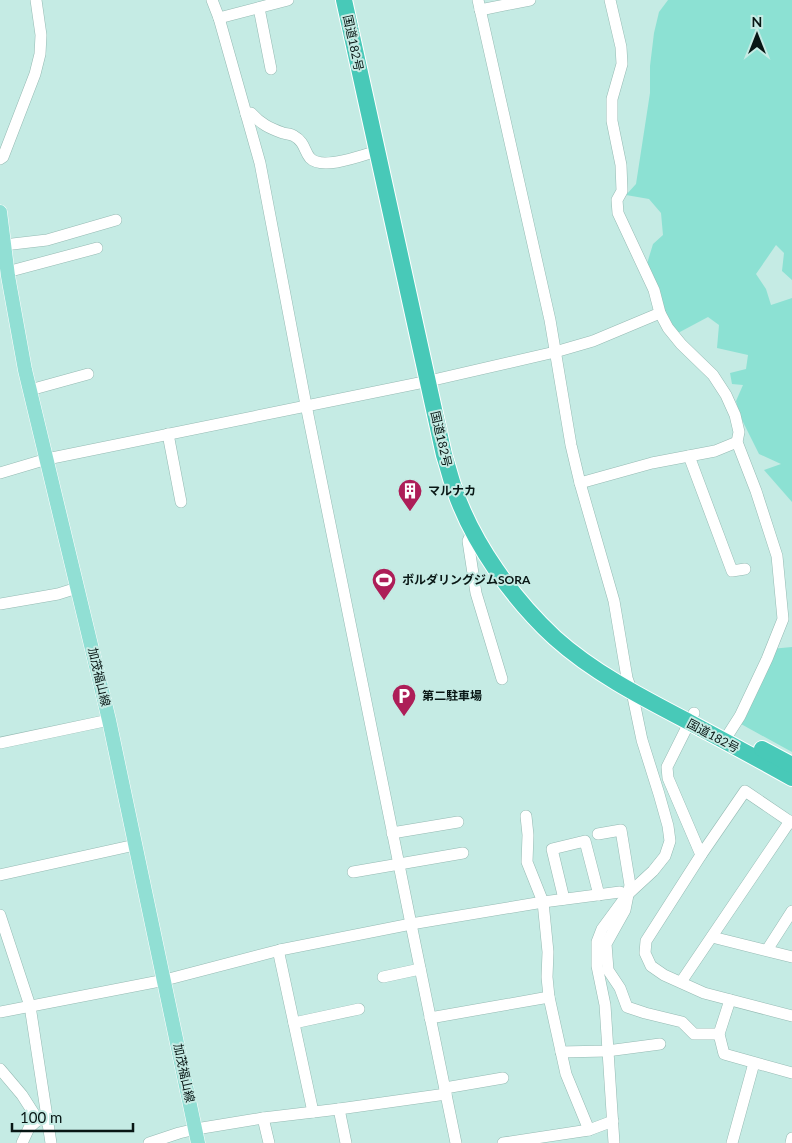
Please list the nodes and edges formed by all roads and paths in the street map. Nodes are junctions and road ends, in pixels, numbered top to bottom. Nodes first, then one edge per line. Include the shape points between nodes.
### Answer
1 (36, 0) edge
2 (212, 0) edge
3 (288, 0) edge
4 (344, 0) edge
5 (355, 0) edge
6 (530, 0) edge
7 (610, 0) edge
8 (479, 5) edge
9 (259, 8) junction
10 (219, 18) junction
11 (272, 69) dead end
12 (246, 114) junction
13 (377, 151) junction
14 (0, 159) edge
15 (0, 212) edge
16 (116, 220) dead end
17 (4, 245) junction
18 (97, 248) dead end
19 (7, 272) junction
20 (660, 313) junction
21 (555, 352) junction
22 (88, 374) dead end
23 (434, 380) junction
24 (30, 390) junction
25 (306, 406) junction
26 (168, 434) junction
27 (737, 442) junction
28 (689, 456) junction
29 (47, 459) junction
30 (0, 473) edge
31 (580, 483) junction
32 (181, 502) dead end
33 (473, 530) junction
34 (745, 570) dead end
35 (78, 588) junction
36 (0, 604) edge
37 (502, 679) dead end
38 (630, 685) junction
39 (692, 718) junction
40 (109, 720) junction
41 (727, 737) junction
42 (0, 743) edge
43 (792, 765) edge
44 (792, 778) edge
45 (526, 816) dead end
46 (458, 822) dead end
47 (791, 822) edge
48 (392, 833) junction
49 (598, 834) dead end
50 (136, 845) junction
51 (463, 853) dead end
52 (702, 855) junction
53 (398, 864) junction
54 (353, 872) dead end
55 (0, 875) edge
56 (599, 895) junction
57 (627, 895) junction
58 (564, 899) junction
59 (543, 902) junction
60 (792, 911) edge
61 (0, 915) edge
62 (411, 924) junction
63 (712, 937) junction
64 (280, 950) junction
65 (767, 950) junction
66 (792, 957) edge
67 (420, 969) junction
68 (383, 977) dead end
69 (165, 980) junction
70 (681, 982) junction
71 (550, 997) junction
72 (730, 1000) junction
73 (30, 1006) junction
74 (359, 1009) dead end
75 (0, 1012) edge
76 (792, 1016) edge
77 (430, 1018) junction
78 (294, 1023) junction
79 (719, 1034) junction
80 (660, 1044) dead end
81 (607, 1051) junction
82 (561, 1052) junction
83 (754, 1063) junction
84 (0, 1069) edge
85 (792, 1072) edge
86 (504, 1078) dead end
87 (445, 1091) junction
88 (339, 1109) junction
89 (314, 1112) junction
90 (263, 1118) junction
91 (43, 1120) junction
92 (613, 1122) junction
93 (196, 1129) junction
94 (589, 1130) junction
95 (564, 1138) edge
96 (792, 1138) edge
97 (22, 1143) edge
98 (51, 1143) edge
99 (149, 1143) edge
100 (198, 1143) edge
101 (269, 1143) edge
102 (346, 1143) edge
103 (456, 1143) edge
104 (503, 1143) edge
105 (614, 1143) edge
106 (732, 1143) edge
107 (791, 1143) edge

1 - 14 street via 40,54
2 - 10 street
3 - 9 street
4 - 13 highway, 国道182号
5 - 23 highway, 国道182号 via 424,318
6 - 8 street
7 - 20 street via 622,64 612,99 612,121 621,165 622,191 617,200 618,213 654,290
8 - 21 street
9 - 10 street
9 - 11 street
10 - 12 street
12 - 13 street via 251,113 269,128 294,136 314,160 341,162
12 - 25 street via 260,163
13 - 23 highway, 国道182号 via 412,310
15 - 17 main road, 加茂福山線
16 - 17 street via 47,240
17 - 19 main road, 加茂福山線
18 - 19 street
19 - 24 main road, 加茂福山線
20 - 21 street via 593,342
20 - 27 street via 668,328 713,375 726,395 735,415
21 - 23 street
21 - 31 street
22 - 24 street
23 - 25 street
23 - 33 highway, 国道182号 via 444,455 456,493
23 - 38 highway, 国道182号 via 463,481 493,546 511,574 561,630
24 - 29 main road, 加茂福山線
25 - 26 street
25 - 48 street
26 - 29 street
26 - 32 street
27 - 28 street
27 - 41 street via 777,556 783,619 740,716
28 - 31 street
28 - 34 street via 732,572
29 - 30 street
29 - 35 main road, 加茂福山線
31 - 38 street via 614,602
33 - 37 street via 468,541 476,593
33 - 38 highway, 国道182号 via 505,582 555,638 591,666
35 - 36 street
35 - 40 main road, 加茂福山線
38 - 39 highway, 国道182号
38 - 57 street via 670,842 665,856
39 - 41 highway, 国道182号
39 - 52 street via 667,767 668,778
40 - 42 street
40 - 50 main road, 加茂福山線
41 - 43 highway, 国道182号
41 - 44 highway, 国道182号
45 - 59 street via 527,862
46 - 48 street
47 - 52 street via 745,791
47 - 63 street
48 - 53 street
49 - 57 street via 621,830 630,885
50 - 55 street
50 - 69 main road, 加茂福山線
51 - 53 street
52 - 70 street via 646,941 645,953 650,966
53 - 54 street
53 - 62 street
56 - 57 street via 620,892
56 - 58 street
56 - 58 street via 585,841 552,848
57 - 79 street via 625,910 606,944 608,970 627,1007 682,1022 694,1034
57 - 81 street via 602,929 597,942
58 - 59 street
59 - 62 street
59 - 71 street
60 - 65 street
61 - 73 street
62 - 64 street
62 - 67 street
63 - 65 street
63 - 70 street
64 - 69 street
64 - 78 street
65 - 66 street
67 - 68 street
67 - 77 street
69 - 73 street
69 - 93 main road, 加茂福山線
70 - 72 street
71 - 77 street
71 - 82 street
72 - 76 street
72 - 79 street
73 - 75 street
73 - 91 street
74 - 78 street
77 - 87 street
78 - 89 street
79 - 83 street via 724,1054
80 - 81 street
81 - 82 street
81 - 92 street
82 - 94 street via 566,1074
83 - 85 street
83 - 106 street
84 - 91 street
86 - 87 street
87 - 88 street
87 - 103 street
88 - 89 street
88 - 102 street
89 - 90 street
90 - 93 street
90 - 101 street
91 - 97 street via 29,1128
91 - 98 street
92 - 94 street
92 - 105 street
93 - 99 street
93 - 100 main road, 加茂福山線
94 - 95 street
95 - 104 street
96 - 107 street

